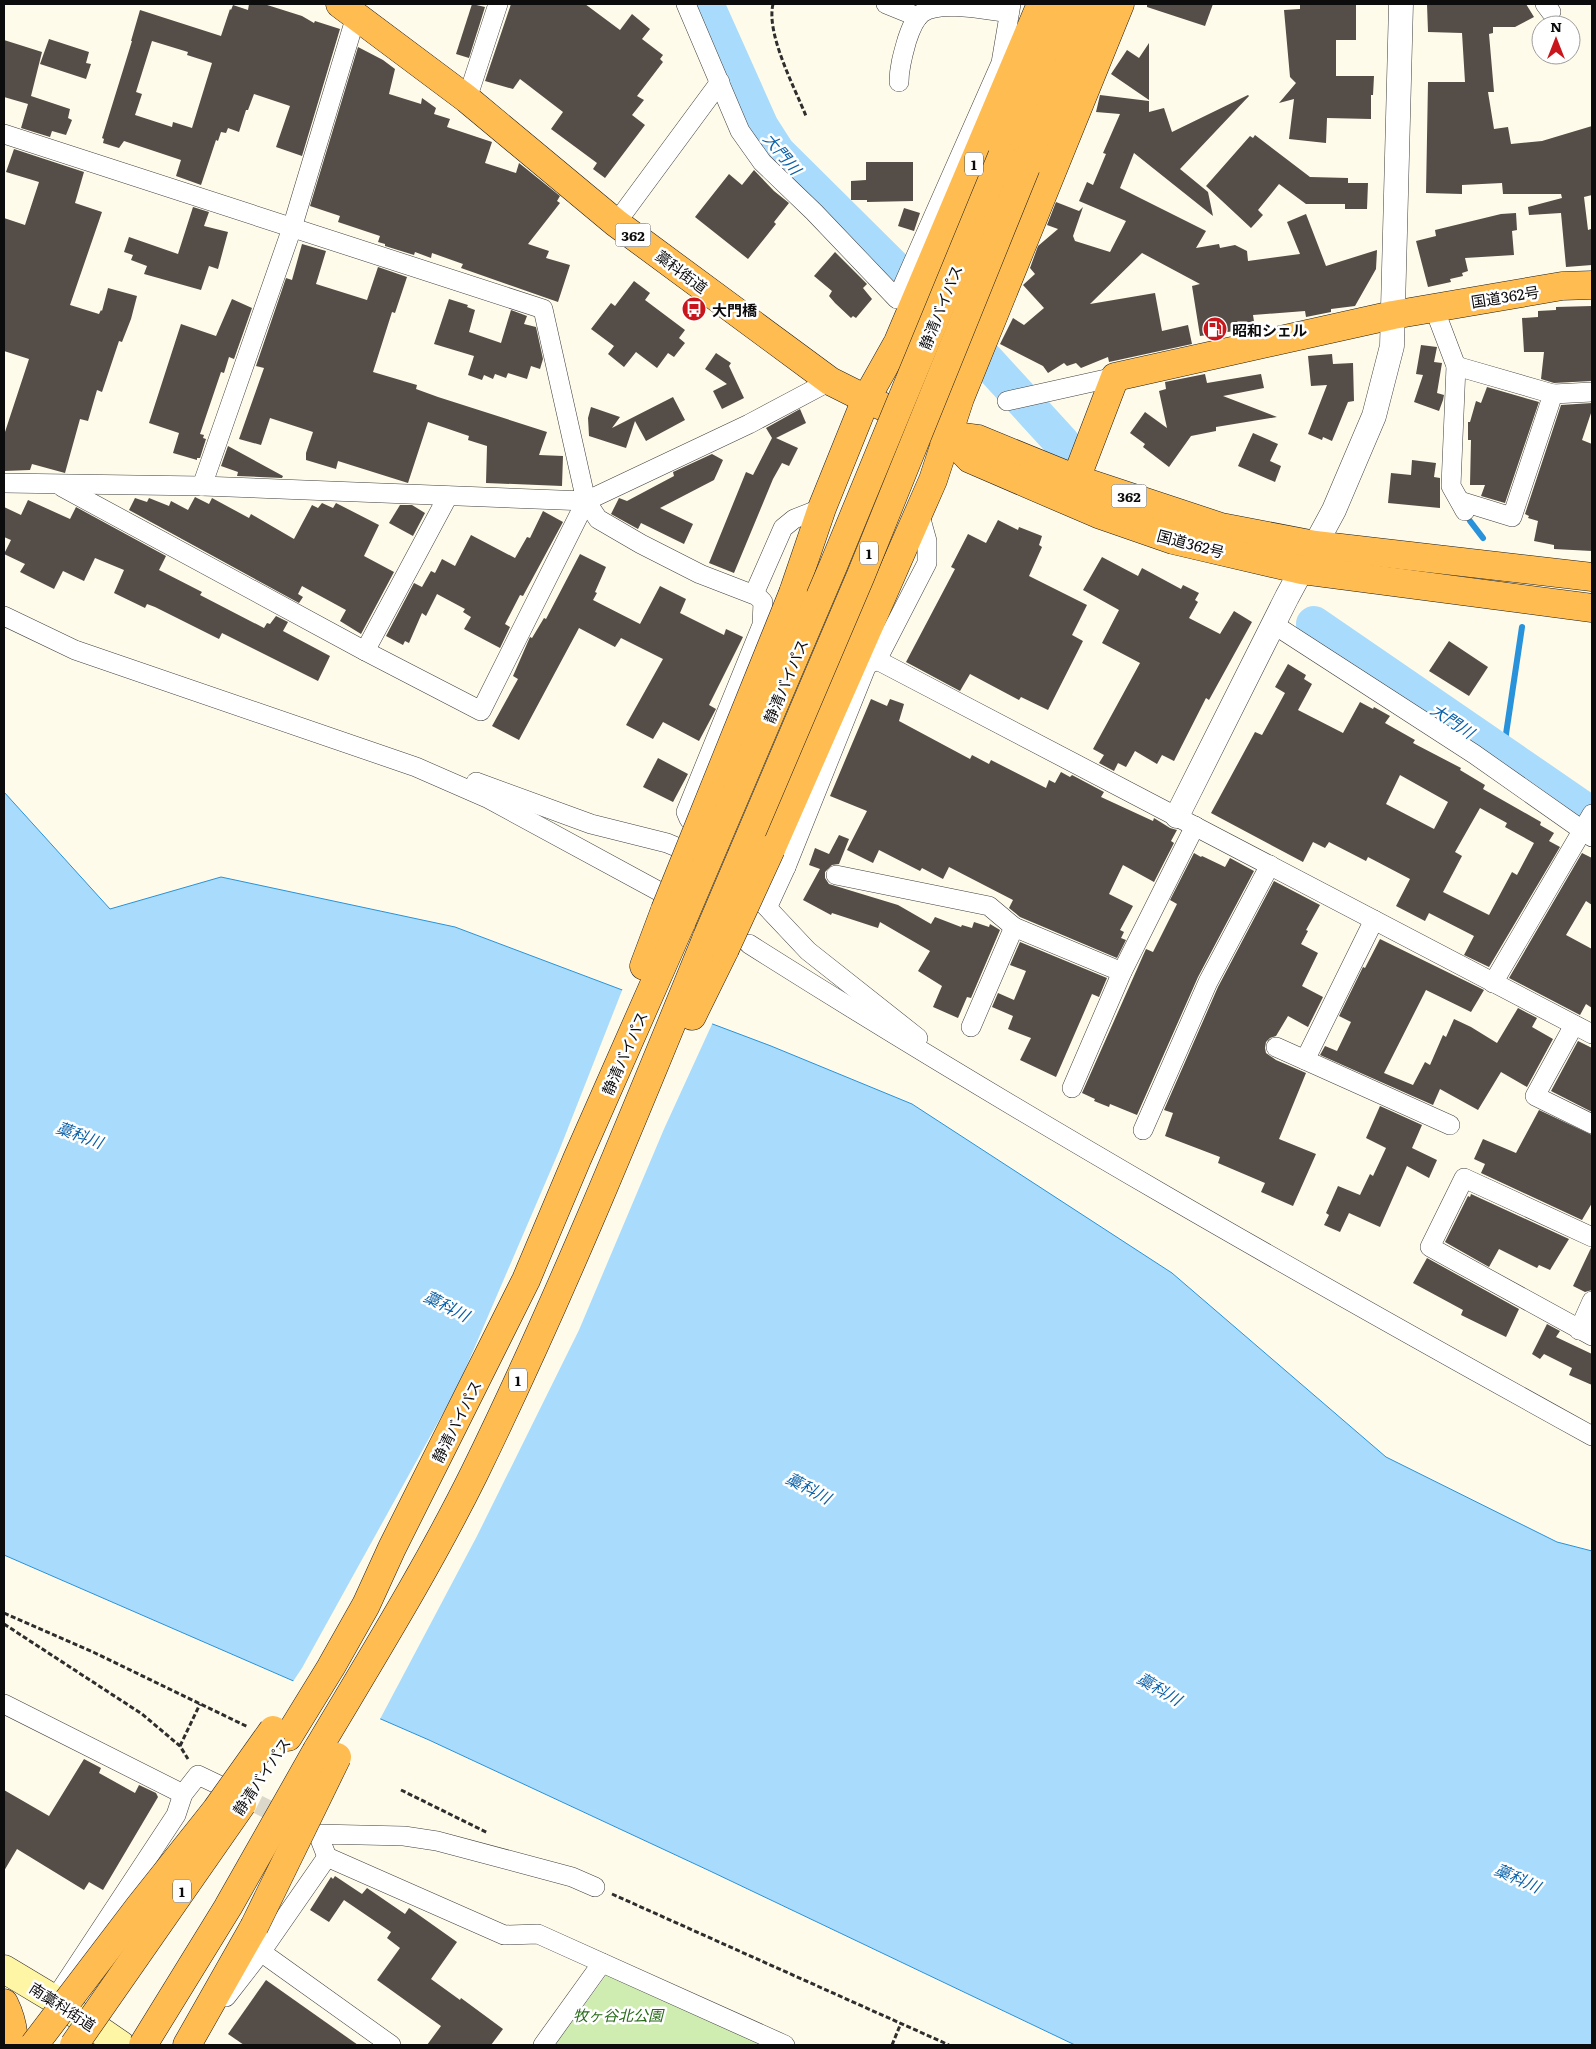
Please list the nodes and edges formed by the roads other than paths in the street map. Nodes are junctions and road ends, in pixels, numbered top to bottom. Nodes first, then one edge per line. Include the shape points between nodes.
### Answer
1 (498, 4) edge
2 (686, 4) edge
3 (886, 4) edge
4 (1041, 4) edge
5 (1066, 4) edge
6 (1093, 4) edge
7 (1120, 4) edge
8 (1401, 4) edge
9 (1010, 8) edge
10 (357, 11) edge
11 (918, 17) junction
12 (720, 82) junction
13 (898, 82) dead end
14 (467, 99) junction
15 (5, 139) edge
16 (1014, 162) junction
17 (616, 223) junction
18 (292, 228) junction
19 (1592, 284) edge
20 (1434, 308) junction
21 (1394, 314) junction
22 (1456, 366) junction
23 (1115, 377) junction
24 (830, 381) junction
25 (1592, 392) edge
26 (1553, 394) junction
27 (866, 399) junction
28 (1007, 401) dead end
29 (947, 435) junction
30 (1076, 479) junction
31 (4, 483) edge
32 (59, 485) junction
33 (202, 486) junction
34 (448, 496) junction
35 (586, 502) junction
36 (822, 508) junction
37 (919, 512) junction
38 (1315, 545) junction
39 (1302, 570) junction
40 (1592, 577) edge
41 (754, 594) junction
42 (1592, 608) edge
43 (4, 616) edge
44 (1273, 624) junction
45 (365, 651) junction
46 (877, 660) junction
47 (416, 767) junction
48 (1592, 814) edge
49 (1186, 821) junction
50 (1587, 833) edge
51 (679, 848) dead end
52 (1270, 866) junction
53 (786, 867) junction
54 (836, 875) dead end
55 (675, 900) dead end
56 (1374, 920) junction
57 (1014, 927) junction
58 (749, 944) dead end
59 (1122, 972) junction
60 (1492, 983) junction
61 (1574, 1024) junction
62 (971, 1027) dead end
63 (1592, 1034) edge
64 (1276, 1047) dead end
65 (1305, 1060) junction
66 (954, 1071) junction
67 (1072, 1088) dead end
68 (1592, 1124) edge
69 (1450, 1125) dead end
70 (1143, 1130) dead end
71 (577, 1159) junction
72 (607, 1182) junction
73 (1592, 1237) edge
74 (1592, 1301) edge
75 (1586, 1333) edge
76 (1592, 1436) edge
77 (392, 1548) junction
78 (421, 1574) junction
79 (4, 1704) edge
80 (220, 1786) tunnel mouth
81 (183, 1794) junction
82 (327, 1856) junction
83 (595, 1887) road end
84 (261, 1952) junction
85 (602, 1963) junction
86 (4, 1969) edge
87 (54, 1999) junction
88 (4, 2003) edge
89 (14, 2045) edge
90 (25, 2045) edge
91 (34, 2045) edge
92 (74, 2045) edge
93 (121, 2045) edge
94 (143, 2045) edge
95 (188, 2045) edge
96 (391, 2045) edge
97 (543, 2045) edge
98 (785, 2045) edge

1 - 14 street
2 - 12 street
3 - 11 street
4 - 27 highway, 1 via 906,324
5 - 16 highway, 静清バイパス / 1
6 - 16 highway, 静清バイパス / 1
7 - 29 highway, 1
8 - 21 street
9 - 11 street via 939,6
9 - 12 street via 1001,63 897,299 762,162 740,131
10 - 14 highway, 藁科街道 / 362
10 - 18 street
11 - 13 street via 903,54
12 - 17 street
14 - 17 highway, 藁科街道 / 362
15 - 18 street
16 - 71 highway, 静清バイパス / 1, bridge
16 - 72 highway, 静清バイパス / 1, bridge via 861,575
17 - 24 highway, 藁科街道 / 362
18 - 33 street
18 - 35 street via 543,309
19 - 20 highway, 国道362号 via 1562,286
20 - 21 highway, 国道362号
20 - 22 street
21 - 23 highway, 国道362号
21 - 38 street via 1392,346 1374,416 1334,510
22 - 26 street
22 - 26 street via 1451,486 1463,506 1512,517
23 - 28 street
23 - 30 highway
24 - 27 highway, 藁科街道 / 362
24 - 35 street via 749,424
25 - 26 street
27 - 29 highway, 藁科街道 / 362
27 - 36 highway, 1
29 - 30 highway, 国道362号 / 362 via 978,438
29 - 37 highway, 1
29 - 39 highway, 国道362号 / 362 via 970,459 1098,514 1173,540
30 - 38 highway, 国道362号 / 362 via 1221,527
31 - 32 street
32 - 33 street
32 - 45 street
33 - 34 street
34 - 35 street
34 - 45 street
35 - 41 street via 598,519 641,544 700,574
35 - 45 street via 481,711
36 - 41 street via 794,519 783,528
36 - 71 highway, 1, bridge via 793,593 677,877 624,1018
37 - 46 street via 927,541 927,563
37 - 72 highway, 1, bridge via 730,940
38 - 39 street
38 - 40 highway, 国道362号 / 362
39 - 42 highway, 国道362号 / 362
39 - 44 street
41 - 53 street via 763,602 762,625 686,812 689,819
43 - 47 street via 75,650
44 - 49 street
44 - 50 street via 1474,754
46 - 49 street
46 - 53 street via 867,665
47 - 51 street via 463,778 591,824
47 - 55 street via 487,798
48 - 50 street
49 - 52 street
49 - 59 street
50 - 60 street
52 - 56 street
52 - 70 street via 1208,982
53 - 66 street via 764,903 808,951 906,1028
54 - 57 street via 989,906
56 - 60 street
56 - 65 street
57 - 59 street
57 - 62 street
58 - 66 street
59 - 67 street
60 - 61 street
61 - 63 street
61 - 68 street via 1535,1096
64 - 65 street
65 - 69 street
66 - 76 street via 1127,1174
71 - 77 highway, 静清バイパス / 1 via 526,1280
72 - 78 highway, 静清バイパス / 1 via 473,1474
73 - 75 street via 1464,1178 1430,1247
74 - 75 street
77 - 91 highway, 1, bridge via 222,1802
77 - 92 highway, 静清バイパス / 1, bridge via 366,1605 288,1737
78 - 94 highway, 静清バイパス / 1, bridge via 228,1907
78 - 95 highway, 1, bridge via 254,1928
79 - 81 street
80 - 81 street via 198,1775
81 - 87 street via 176,1816
82 - 83 street via 318,1834 404,1836 495,1855 572,1877
82 - 84 street
82 - 85 street via 504,1935 538,1934
84 - 95 street
84 - 96 street
85 - 97 street
85 - 98 street
86 - 87 main road, 南藁科街道
87 - 90 highway
87 - 93 main road, 南藁科街道
88 - 89 highway via 11,2017

